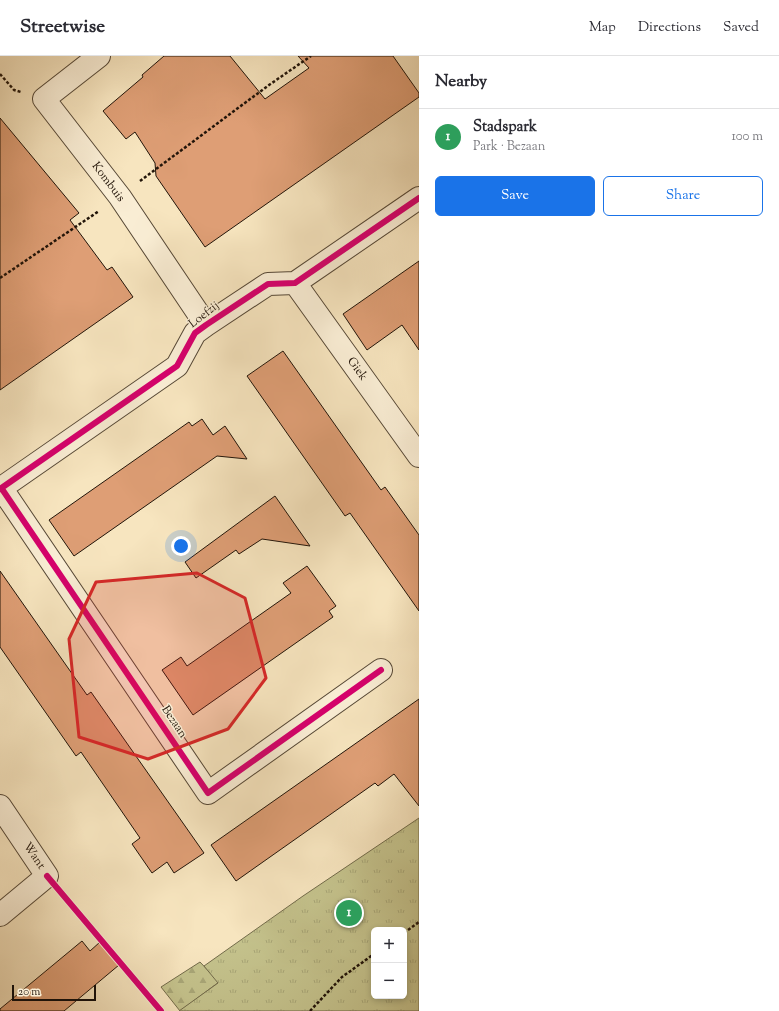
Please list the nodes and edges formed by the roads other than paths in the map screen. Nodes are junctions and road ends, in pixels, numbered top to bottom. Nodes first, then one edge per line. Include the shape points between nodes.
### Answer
1 (99, 56) edge
2 (419, 198) edge
3 (295, 283) junction
4 (206, 325) junction
5 (419, 456) edge
6 (1, 489) edge
7 (381, 670) dead end
8 (0, 806) edge
9 (0, 915) edge

1 - 4 street, Kombuis via 44,99 120,197
2 - 3 street
3 - 4 street, Loefzij via 268,284
3 - 5 street, Giek
4 - 6 street, Loefzij via 195,333 177,366
6 - 7 street, Bezaan via 208,793
8 - 9 street, Want via 47,876

